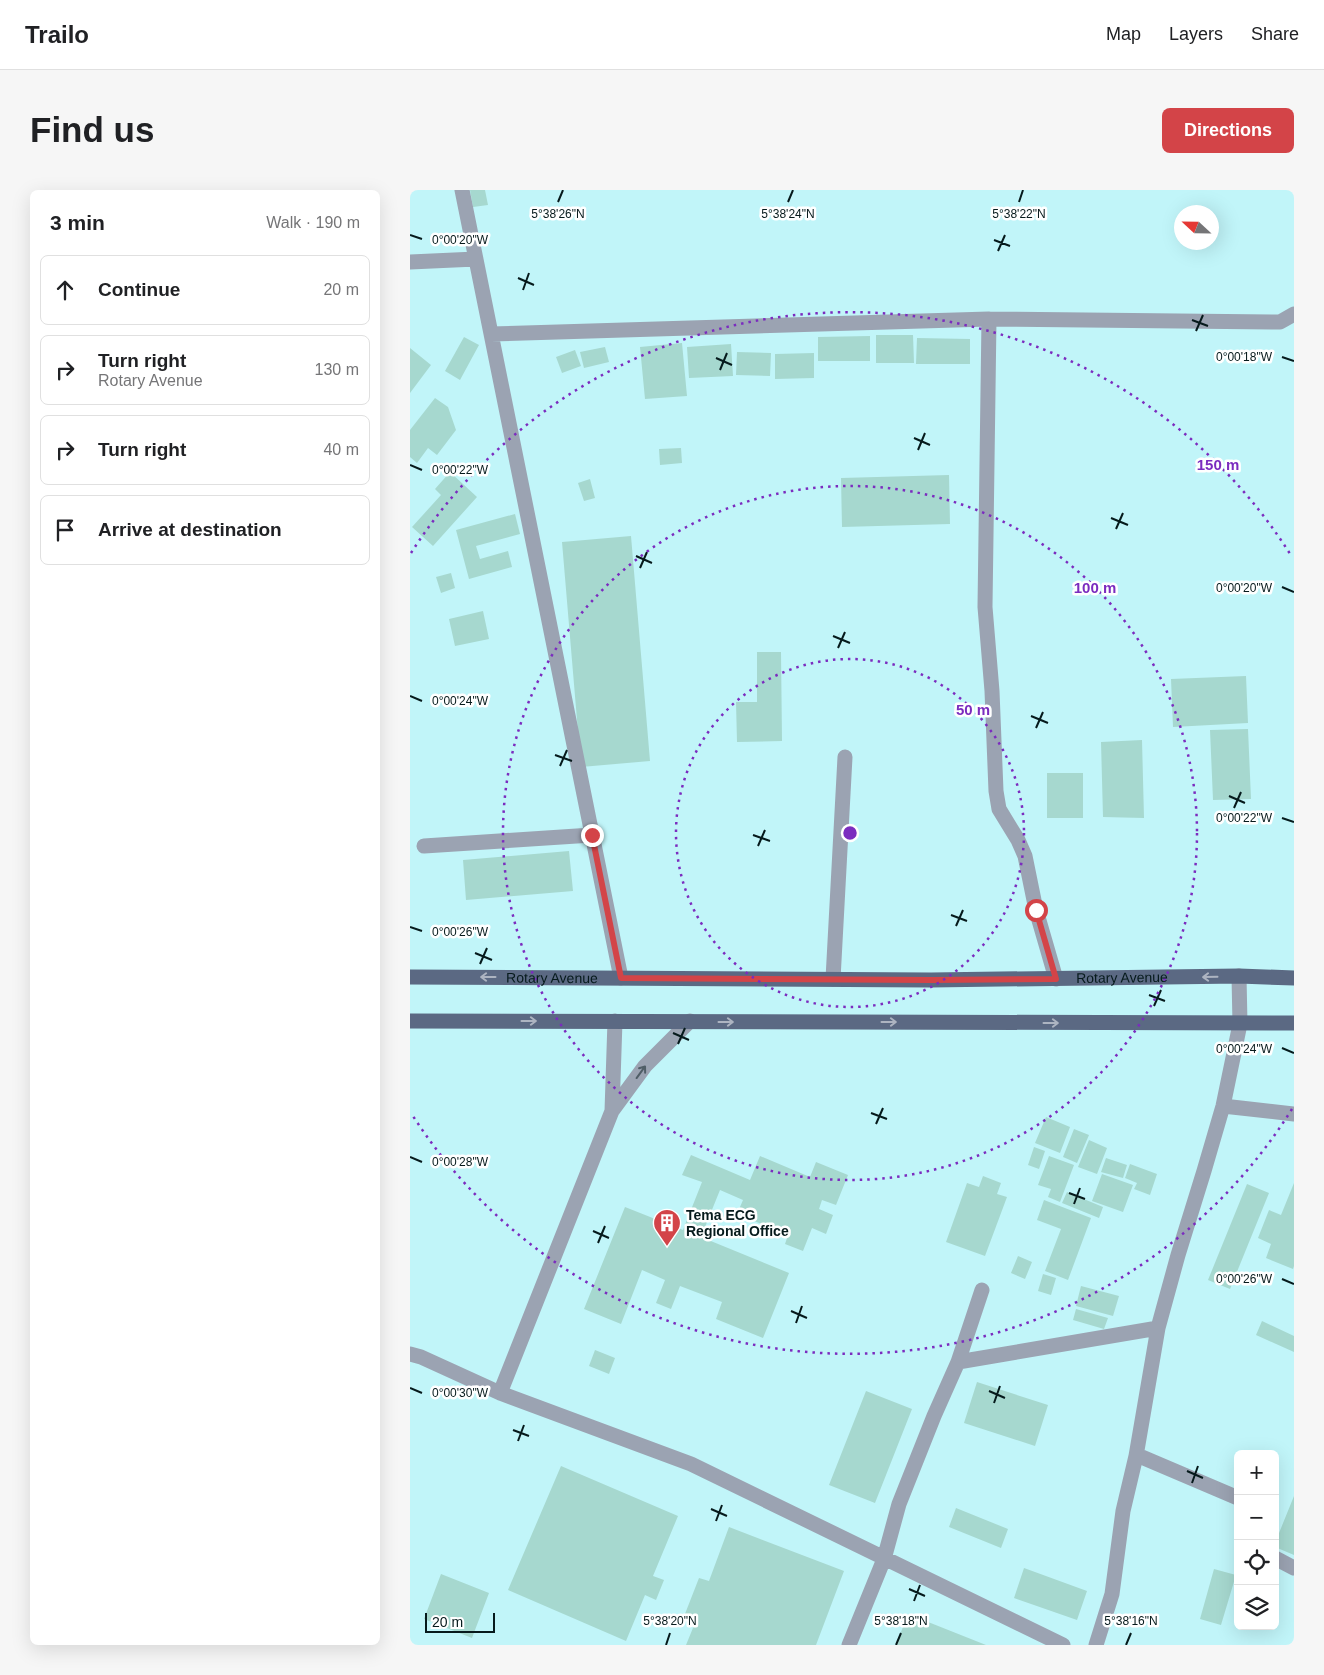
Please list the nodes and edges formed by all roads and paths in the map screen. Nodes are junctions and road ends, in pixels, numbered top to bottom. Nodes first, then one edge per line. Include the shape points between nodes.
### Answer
1 (462, 190) edge
2 (476, 259) junction
3 (410, 262) edge
4 (1294, 314) edge
5 (989, 319) junction
6 (491, 334) junction
7 (845, 757) dead end
8 (592, 835) junction
9 (424, 846) dead end
10 (1240, 976) junction
11 (410, 977) edge
12 (621, 978) junction
13 (1294, 978) edge
14 (833, 979) junction
15 (1056, 979) junction
16 (410, 1021) edge
17 (615, 1021) junction
18 (690, 1021) junction
19 (1294, 1023) edge
20 (1240, 1024) junction
21 (1223, 1106) junction
22 (612, 1111) junction
23 (1294, 1114) edge
24 (982, 1290) dead end
25 (1158, 1328) junction
26 (410, 1354) edge
27 (958, 1362) junction
28 (500, 1392) junction
29 (1137, 1455) junction
30 (1234, 1496) edge
31 (884, 1559) junction
32 (1279, 1560) edge
33 (1294, 1568) edge
34 (849, 1645) edge
35 (1063, 1645) edge
36 (1096, 1645) edge

1 - 2 street
2 - 3 street
2 - 6 street
4 - 5 street via 1280,322
5 - 6 street
5 - 15 street via 985,607 996,791 1000,809 1025,856 1036,910
6 - 8 street
7 - 14 street
8 - 9 street
8 - 12 street
10 - 13 main road, Rotary Avenue
10 -> 15 main road, Rotary Avenue
10 - 20 street
12 -> 11 main road, Rotary Avenue
12 - 14 main road, Rotary Avenue
14 - 15 main road, Rotary Avenue
16 -> 17 main road
17 - 18 main road
17 - 22 street
18 -> 20 main road
22 -> 18 street via 645,1066
19 - 20 main road
20 - 21 street
21 - 23 street
21 - 25 street
22 - 28 street
24 - 27 street
25 - 27 street
25 - 29 street
26 - 28 street
27 - 31 street via 899,1504
28 - 31 street via 691,1464
29 - 30 street
29 - 36 street via 1123,1511 1112,1594
31 - 34 street
31 - 35 street
32 - 33 street

